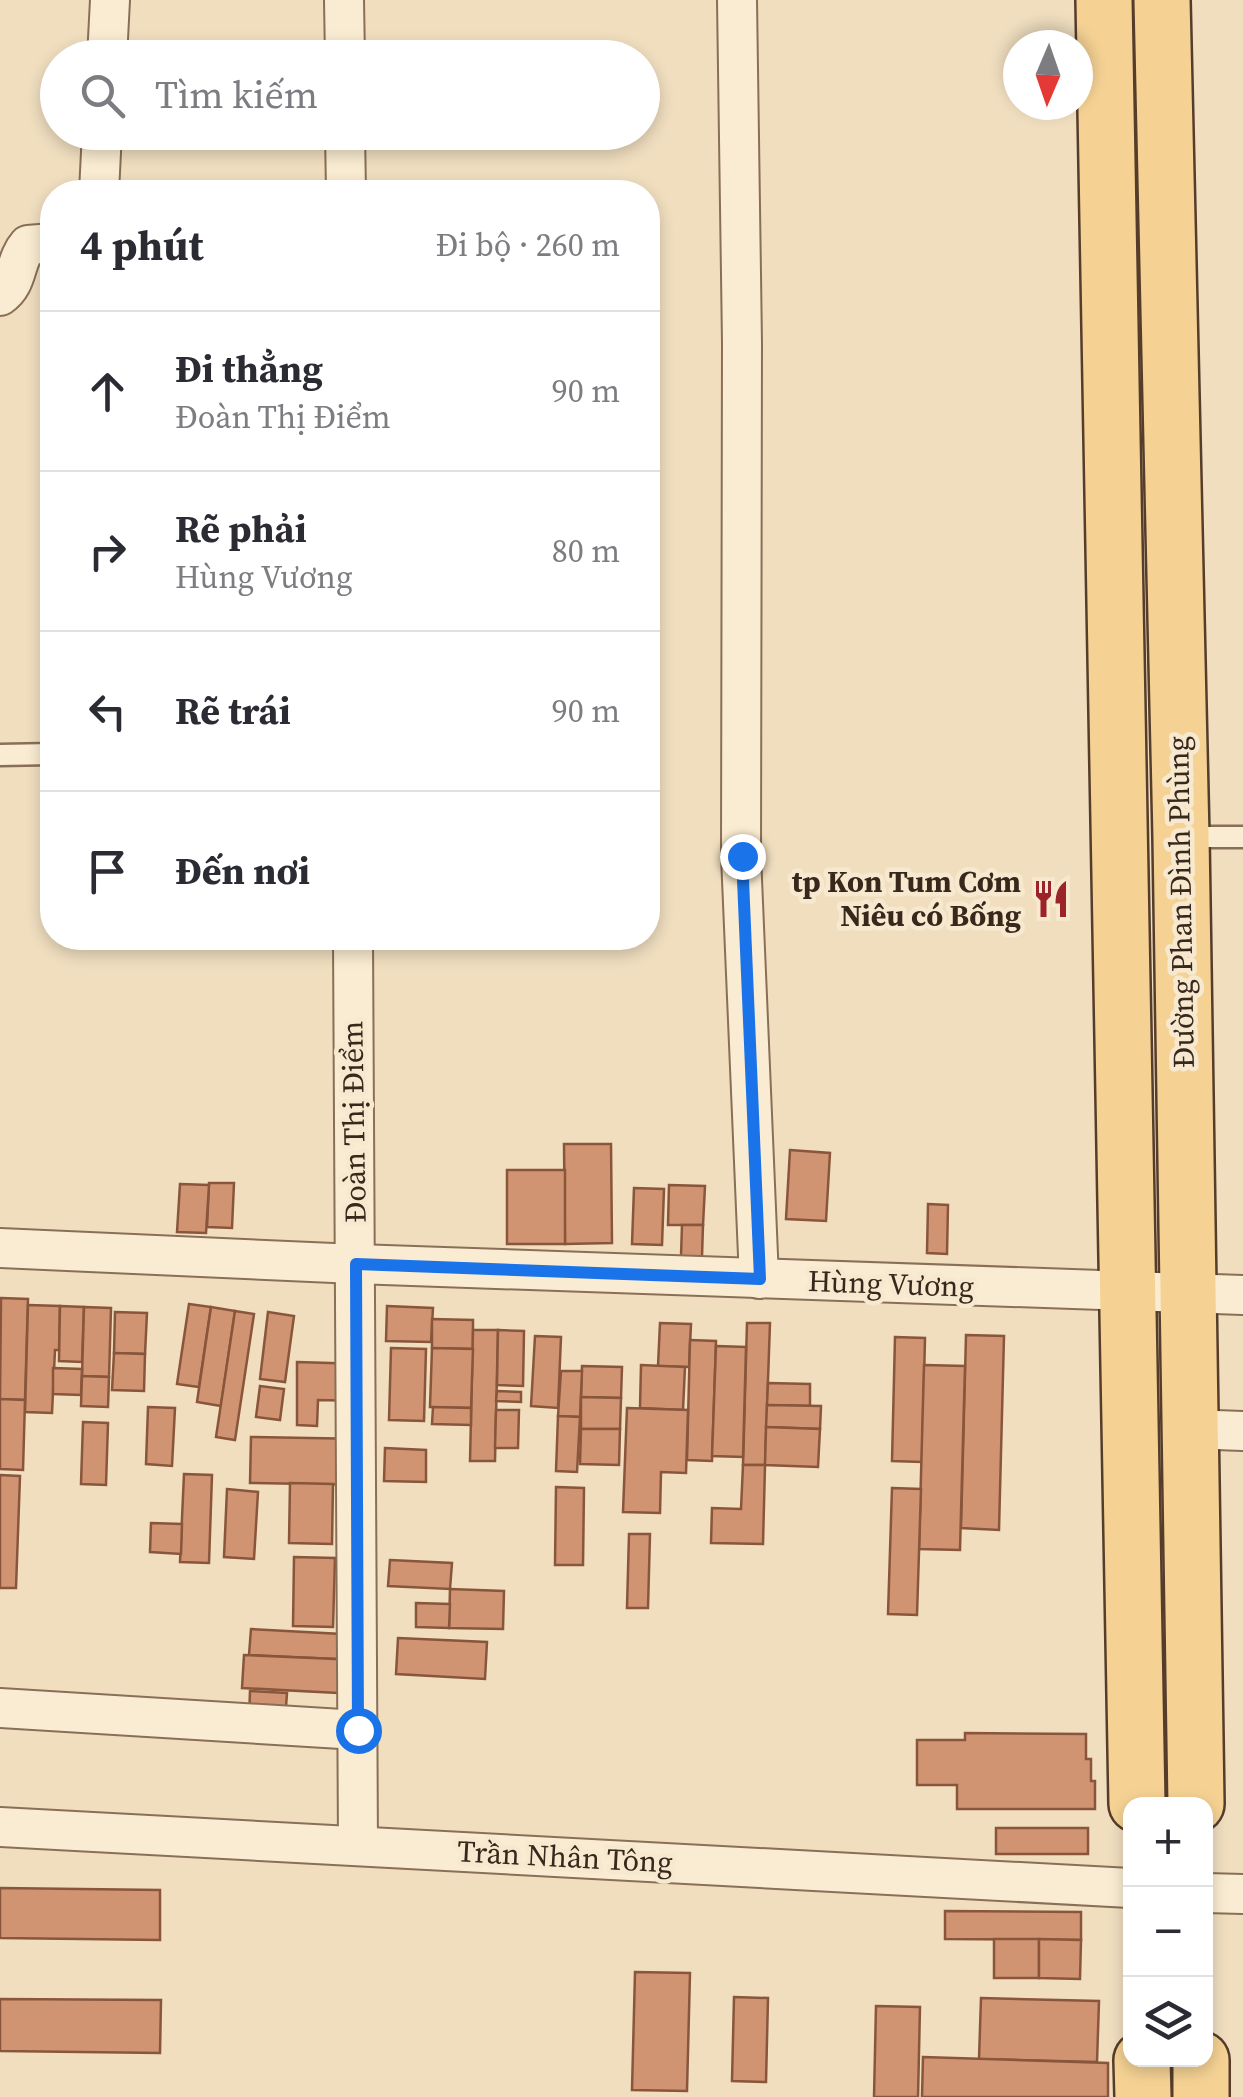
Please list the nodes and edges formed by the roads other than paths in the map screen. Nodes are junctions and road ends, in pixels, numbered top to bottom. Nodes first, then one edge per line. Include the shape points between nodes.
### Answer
1 (110, 0) edge
2 (344, 0) edge
3 (737, 0) edge
4 (1104, 0) edge
5 (1162, 0) edge
6 (108, 40) edge
7 (345, 40) edge
8 (101, 150) edge
9 (345, 150) edge
10 (100, 180) edge
11 (346, 180) edge
12 (40, 242) edge
13 (0, 296) edge
14 (40, 754) edge
15 (0, 755) edge
16 (1181, 837) junction
17 (1243, 838) edge
18 (353, 950) edge
19 (0, 1248) edge
20 (356, 1264) junction
21 (760, 1279) junction
22 (1128, 1292) junction
23 (1186, 1294) junction
24 (1243, 1295) edge
25 (1189, 1429) junction
26 (1243, 1431) edge
27 (0, 1708) edge
28 (358, 1730) junction
29 (1137, 1797) edge
30 (1196, 1797) edge
31 (0, 1827) edge
32 (358, 1846) junction
33 (1123, 1888) edge
34 (1213, 1892) edge
35 (1243, 1894) edge
36 (1142, 2067) edge
37 (1201, 2067) edge
38 (1142, 2097) edge
39 (1202, 2097) edge

1 - 6 street
2 - 7 street
3 - 21 street via 742,856
4 - 22 main road, Đường Phan Đình Phùng
5 - 16 main road, Đường Phan Đình Phùng
8 - 10 street
9 - 11 street
12 - 13 street via 22,251 16,277
14 - 15 lane
16 - 17 lane
16 - 23 main road, Đường Phan Đình Phùng
18 - 20 street, Đoàn Thị Điểm
19 - 20 street, Hùng Vương
20 - 21 street, Hùng Vương
20 - 28 street, Đoàn Thị Điểm
21 - 22 street, Hùng Vương
22 - 23 street, Hùng Vương
22 - 29 main road, Đường Phan Đình Phùng
23 - 24 street, Hùng Vương
23 - 25 main road, Đường Phan Đình Phùng
25 - 26 street
25 - 30 main road, Đường Phan Đình Phùng
27 - 28 street
28 - 32 street, Đoàn Thị Điểm
31 - 32 street, Trần Nhân Tông
32 - 33 street, Trần Nhân Tông
34 - 35 street
36 - 38 main road
37 - 39 main road

